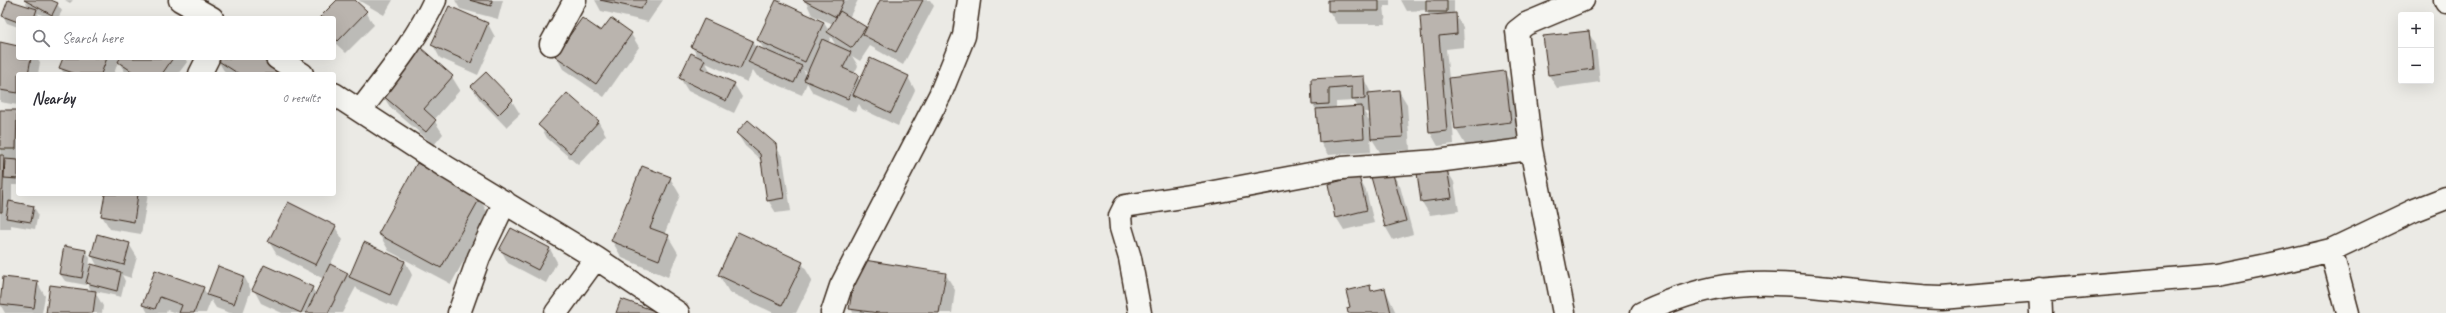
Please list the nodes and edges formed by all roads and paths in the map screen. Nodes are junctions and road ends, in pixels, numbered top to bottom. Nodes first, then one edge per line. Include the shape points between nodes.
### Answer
1 (180, 0) edge
2 (435, 0) edge
3 (575, 0) edge
4 (969, 0) edge
5 (1583, 0) edge
6 (208, 16) edge
7 (551, 44) dead end
8 (207, 60) edge
9 (280, 60) edge
10 (201, 72) edge
11 (299, 72) edge
12 (336, 95) edge
13 (360, 111) junction
14 (1531, 149) junction
15 (2446, 198) edge
16 (505, 202) junction
17 (2331, 250) junction
18 (596, 258) junction
19 (2040, 289) junction
20 (459, 313) edge
21 (556, 313) edge
22 (678, 313) edge
23 (832, 313) edge
24 (1140, 313) edge
25 (1564, 313) edge
26 (1642, 313) edge
27 (2041, 313) edge
28 (2348, 313) edge

1 - 6 street
2 - 13 street via 424,24
3 - 7 street
4 - 23 street via 964,36 940,95 841,286
5 - 14 street via 1526,24 1518,31
8 - 10 street
9 - 11 street
12 - 13 street
13 - 16 street
14 - 24 street via 1437,161 1342,168 1125,206 1120,216 1121,228 1130,258
14 - 25 street
15 - 17 street
16 - 18 street
16 - 20 street via 480,257
17 - 19 street via 2218,275
17 - 28 street
18 - 21 street
18 - 22 street
19 - 26 street via 1942,298 1905,297 1774,284 1735,285 1670,300
19 - 27 street

